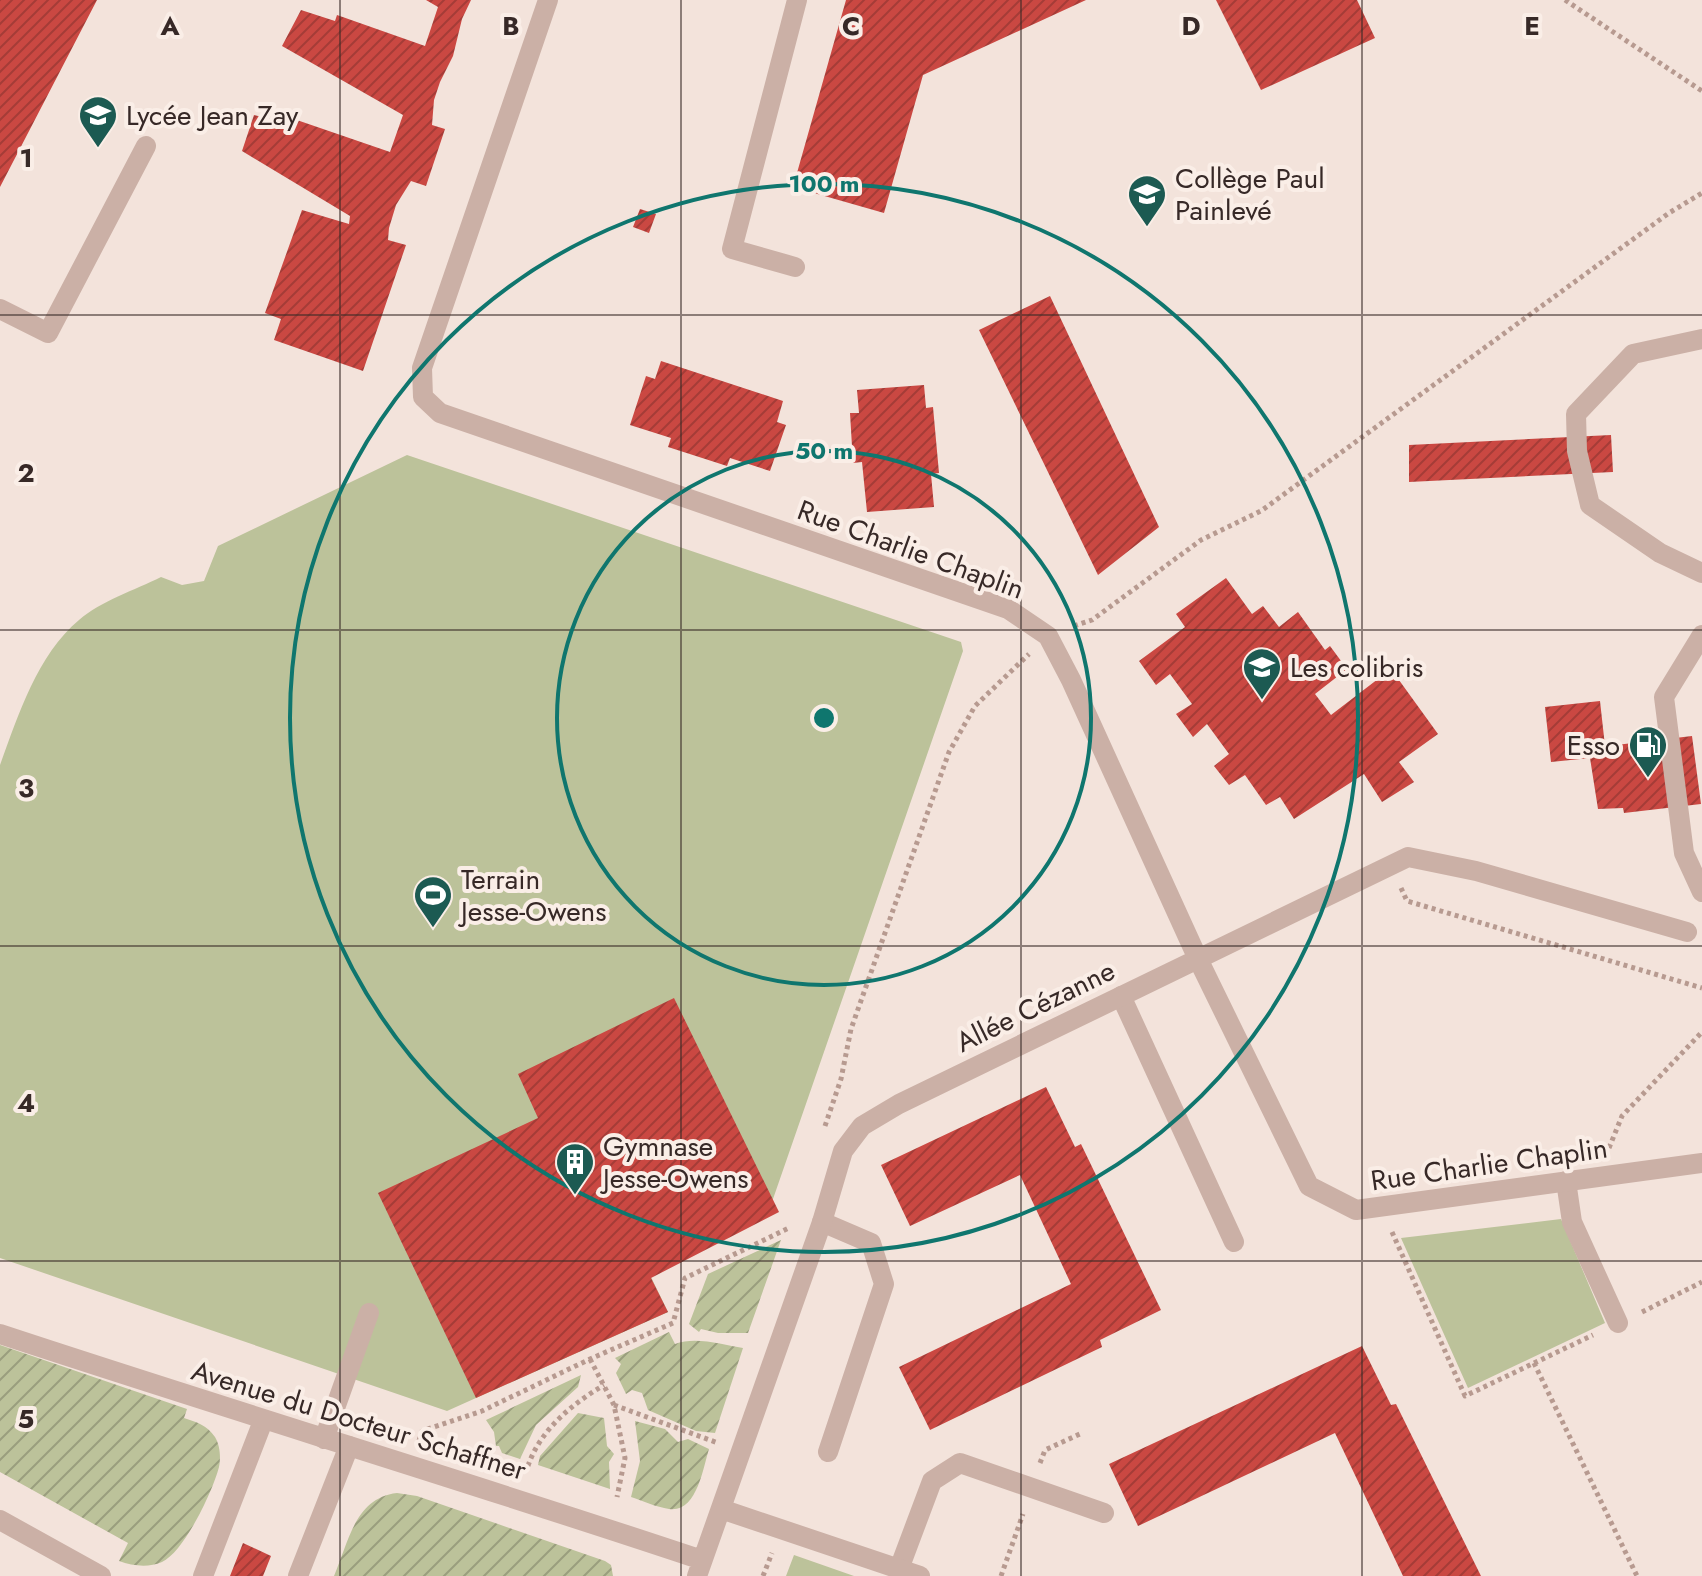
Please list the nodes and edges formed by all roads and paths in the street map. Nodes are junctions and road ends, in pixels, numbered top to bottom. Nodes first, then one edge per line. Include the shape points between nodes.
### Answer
1 (548, 0) edge
2 (797, 0) edge
3 (1565, 0) edge
4 (1702, 91) edge
5 (146, 146) dead end
6 (1702, 193) edge
7 (795, 267) dead end
8 (0, 309) edge
9 (1702, 339) edge
10 (1702, 573) edge
11 (1702, 635) edge
12 (1048, 636) junction
13 (1392, 865) junction
14 (1702, 892) edge
15 (1687, 932) dead end
16 (1198, 959) junction
17 (1702, 988) edge
18 (1121, 996) junction
19 (1702, 1032) edge
20 (821, 1138) dead end
21 (1702, 1163) edge
22 (1597, 1177) junction
23 (1566, 1181) junction
24 (1380, 1206) junction
25 (822, 1222) junction
26 (786, 1242) dead end
27 (1234, 1242) dead end
28 (1702, 1282) edge
29 (369, 1313) dead end
30 (1618, 1323) junction
31 (0, 1334) edge
32 (590, 1359) junction
33 (1534, 1363) junction
34 (604, 1385) junction
35 (614, 1405) junction
36 (263, 1421) junction
37 (724, 1429) dead end
38 (324, 1439) junction
39 (719, 1443) junction
40 (349, 1446) junction
41 (828, 1452) dead end
42 (714, 1458) dead end
43 (411, 1464) junction
44 (528, 1466) dead end
45 (617, 1497) dead end
46 (721, 1509) junction
47 (1104, 1513) dead end
48 (0, 1520) edge
49 (699, 1568) edge
50 (899, 1569) junction
51 (101, 1576) edge
52 (203, 1576) edge
53 (298, 1576) edge
54 (920, 1576) edge
55 (1637, 1576) edge

1 - 12 street, Rue Charlie Chaplin via 422,368 423,397 440,413 1008,609
2 - 7 street via 732,249
3 - 4 path
5 - 8 street via 48,333
6 - 12 path via 1261,511 1201,540 1092,620
9 - 10 street via 1633,354 1576,414 1577,451 1590,505 1660,553
11 - 14 street via 1664,697 1684,853
12 - 16 street, Rue Charlie Chaplin
12 - 20 path via 975,706 949,752 851,1029
13 - 15 street, Allée Cézanne via 1408,857 1476,871
13 - 16 street, Allée Cézanne
13 - 17 path via 1407,901
16 - 18 street, Allée Cézanne
16 - 24 street, Rue Charlie Chaplin via 1309,1186 1356,1210
18 - 25 street, Allée Cézanne via 862,1126 843,1151
18 - 27 street
19 - 22 path via 1622,1116
21 - 22 street, Rue Charlie Chaplin
22 - 23 street, Rue Charlie Chaplin
23 - 24 street, Rue Charlie Chaplin
23 - 30 street via 1572,1222
24 - 33 path via 1465,1396
25 - 41 street via 871,1243 884,1284
25 - 46 street, Allée Cézanne
26 - 32 path via 791,1228 685,1278 673,1323
28 - 30 path
29 - 38 street
30 - 33 path
31 - 36 street, Avenue du Docteur Schaffner
32 - 34 path
32 - 43 path via 482,1411 422,1431
33 - 55 path
34 - 35 path
34 - 44 path via 572,1404 533,1449
35 - 39 path
35 - 45 path via 625,1458
36 - 38 street, Avenue du Docteur Schaffner
36 - 52 street
37 - 39 path
38 - 40 street, Avenue du Docteur Schaffner
39 - 42 path
40 - 43 street, Avenue du Docteur Schaffner
40 - 53 street
43 - 49 street, Avenue du Docteur Schaffner
46 - 49 street, Allée Cézanne
46 - 50 street
47 - 50 street via 960,1463 932,1481
48 - 51 street
50 - 54 street

